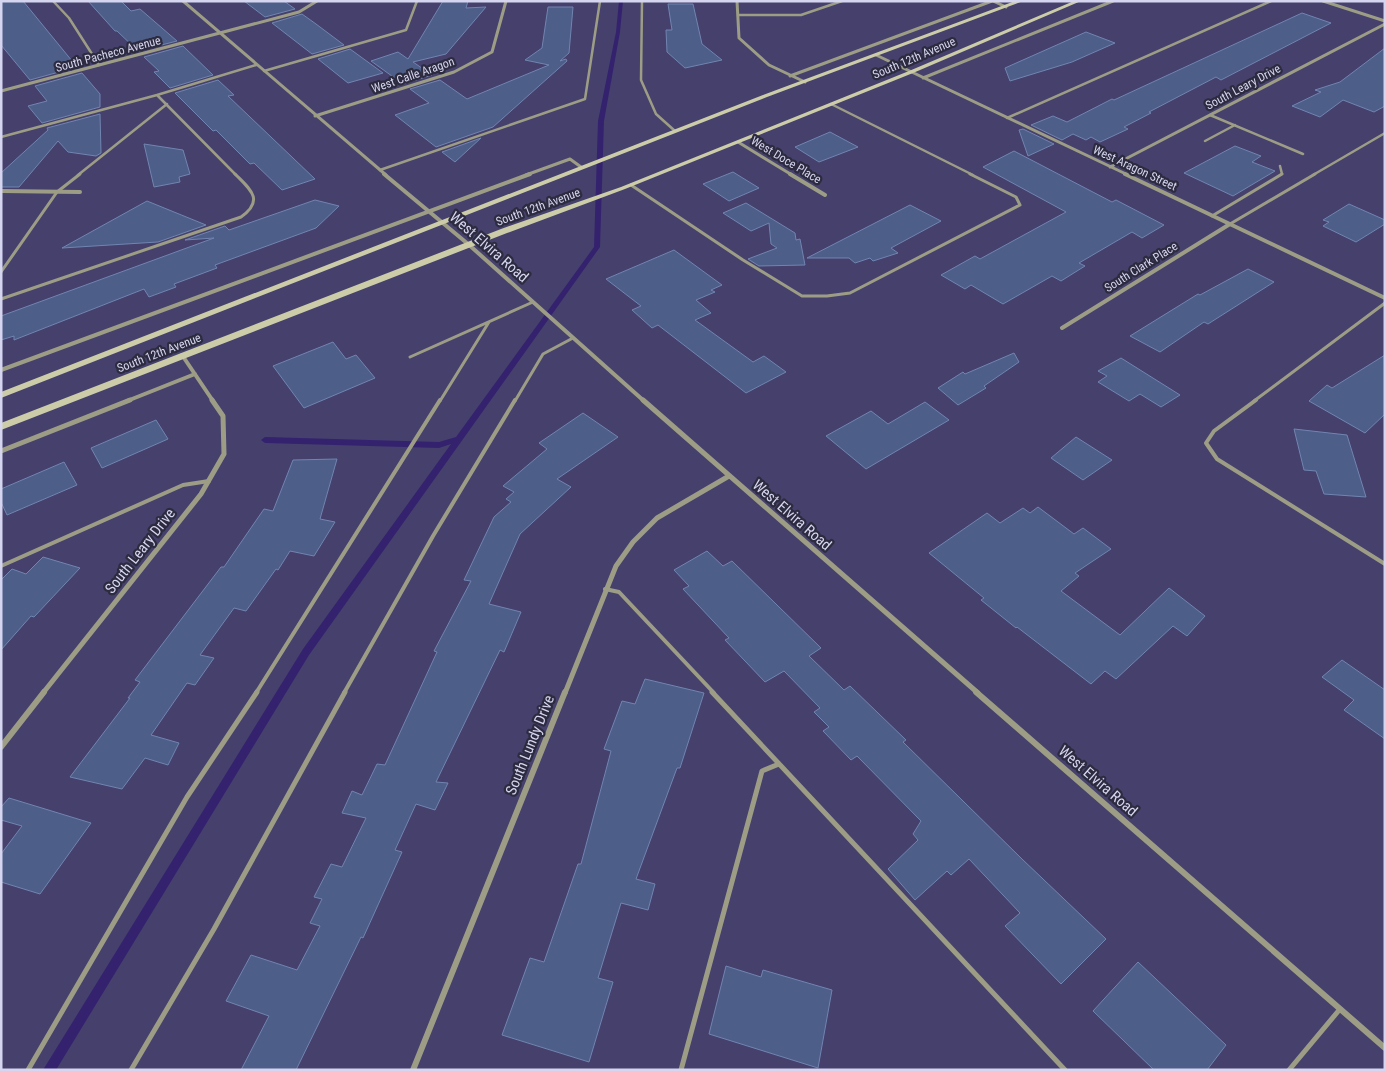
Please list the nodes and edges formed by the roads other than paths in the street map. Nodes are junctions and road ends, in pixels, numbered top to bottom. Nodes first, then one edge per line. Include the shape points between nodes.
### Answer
1 (53, 1) edge
2 (183, 1) edge
3 (317, 1) edge
4 (418, 1) edge
5 (506, 1) edge
6 (600, 1) edge
7 (642, 1) edge
8 (737, 1) edge
9 (842, 1) edge
10 (992, 1) edge
11 (1021, 1) edge
12 (1079, 1) edge
13 (1113, 1) edge
14 (1271, 1) edge
15 (1323, 1) edge
16 (1006, 7) junction
17 (738, 15) junction
18 (1385, 23) edge
19 (220, 33) junction
20 (876, 55) junction
21 (99, 65) junction
22 (256, 65) junction
23 (264, 72) junction
24 (911, 72) junction
25 (790, 76) junction
26 (923, 78) junction
27 (805, 82) junction
28 (1, 91) edge
29 (157, 95) junction
30 (167, 104) junction
31 (831, 104) junction
32 (1210, 115) junction
33 (315, 116) junction
34 (1007, 118) junction
35 (1235, 126) junction
36 (675, 131) junction
37 (1385, 133) edge
38 (1, 137) edge
39 (1205, 141) dead end
40 (738, 142) junction
41 (1303, 154) dead end
42 (583, 166) junction
43 (1280, 166) dead end
44 (1110, 167) junction
45 (380, 170) junction
46 (631, 184) junction
47 (1, 191) edge
48 (57, 192) junction
49 (80, 192) dead end
50 (825, 195) dead end
51 (431, 212) junction
52 (1212, 216) junction
53 (441, 222) junction
54 (1230, 224) junction
55 (469, 245) junction
56 (1, 272) edge
57 (1383, 296) edge
58 (1, 299) edge
59 (533, 302) junction
60 (1385, 303) edge
61 (489, 322) junction
62 (1062, 328) dead end
63 (573, 338) junction
64 (182, 355) junction
65 (410, 356) dead end
66 (1, 370) edge
67 (195, 374) junction
68 (1, 395) edge
69 (1, 427) edge
70 (1, 451) edge
71 (729, 476) junction
72 (209, 481) junction
73 (1385, 564) edge
74 (1, 566) edge
75 (605, 590) junction
76 (1, 747) edge
77 (779, 764) junction
78 (1340, 1009) junction
79 (1385, 1048) edge
80 (28, 1070) edge
81 (131, 1070) edge
82 (413, 1070) edge
83 (680, 1070) edge
84 (1065, 1070) edge
85 (1289, 1070) edge

1 - 21 lane via 69,18
2 - 19 street, West Elvira Road
3 - 19 street, South Pacheco Avenue via 299,12
4 - 23 lane via 406,30
5 - 33 street, West Calle Aragon via 492,52 454,72
6 - 45 lane via 585,98
7 - 36 lane via 641,80 656,114
8 - 17 street
9 - 17 lane via 801,15
10 - 16 street, South 12th Avenue
10 - 25 street, South 12th Avenue
11 - 16 street, South 12th Avenue
12 - 24 street, South 12th Avenue
13 - 26 street, South 12th Avenue
14 - 34 lane
15 - 18 street
16 - 20 street, South 12th Avenue
17 - 25 street via 739,38 769,65
18 - 32 street, South Leary Drive
19 - 21 street, South Pacheco Avenue
19 - 22 street, West Elvira Road
20 - 24 street, West Aragon Street
20 - 27 street, South 12th Avenue
21 - 28 street, South Pacheco Avenue
22 - 23 street, West Elvira Road
22 - 29 lane
23 - 33 street, West Elvira Road
24 - 26 street, West Aragon Street
24 - 31 street, South 12th Avenue
25 - 27 street
26 - 34 street, West Aragon Street
27 - 36 street, South 12th Avenue
29 - 30 lane
29 - 38 lane
30 - 48 lane
30 - 58 lane via 253,192 255,200 251,210 241,218
31 - 40 street, South 12th Avenue
31 - 46 lane via 1016,197 1020,205 850,293 802,296
32 - 35 lane
32 - 44 street, South Leary Drive
33 - 45 street, West Elvira Road
34 - 44 street, West Aragon Street
35 - 39 lane
35 - 41 lane
36 - 42 street, South 12th Avenue
37 - 54 lane
40 - 46 street, South 12th Avenue
40 - 50 street, West Doce Place
42 - 51 street, South 12th Avenue via 570,159
42 - 53 street, South 12th Avenue
43 - 52 lane via 1282,174
44 - 52 street, West Aragon Street
45 - 51 street, West Elvira Road
46 - 55 street, South 12th Avenue
47 - 48 street
48 - 49 street
48 - 56 lane
51 - 53 street, West Elvira Road
51 - 66 street, South 12th Avenue
52 - 54 street, West Aragon Street
53 - 55 street, West Elvira Road
53 - 68 street, South 12th Avenue
54 - 57 street, West Aragon Street
54 - 62 street, South Clark Place
55 - 59 street, West Elvira Road
55 - 64 street, South 12th Avenue
59 - 61 lane
59 - 63 street, West Elvira Road
60 - 73 lane via 1214,432 1206,443 1216,459
61 - 65 lane
61 - 80 lane via 269,674 187,797
63 - 71 street, West Elvira Road
63 - 81 lane via 542,354 428,545 214,929
64 - 67 street, South Leary Drive
64 - 69 street, South 12th Avenue
67 - 70 street
67 - 72 street, South Leary Drive via 223,416 224,454
71 - 75 street, South Lundy Drive via 657,518 633,542 616,566
71 - 78 street, West Elvira Road
72 - 74 lane via 183,485
72 - 76 street, South Leary Drive
75 - 77 lane via 619,592
75 - 82 street, South Lundy Drive
77 - 83 lane via 762,771
77 - 84 lane
78 - 79 street, West Elvira Road
78 - 85 lane

